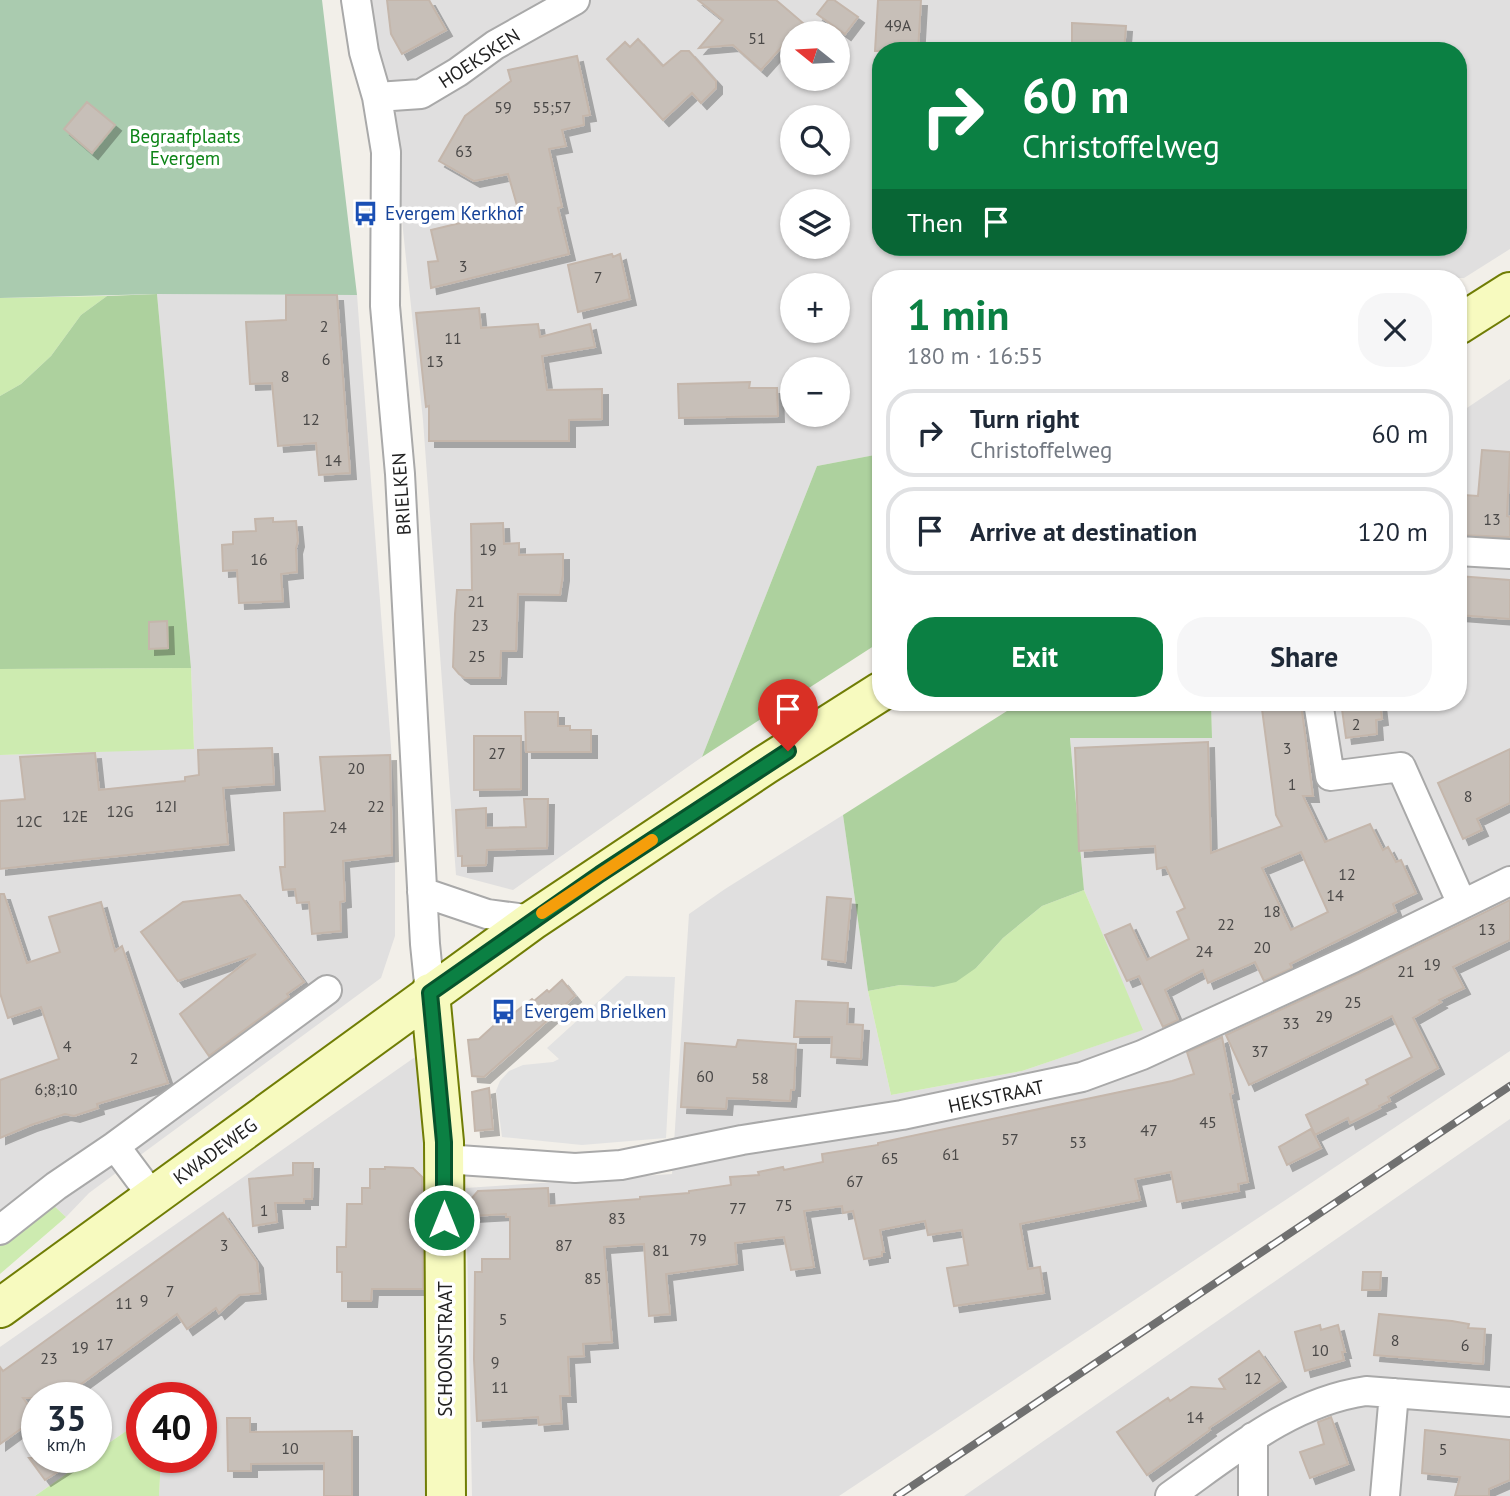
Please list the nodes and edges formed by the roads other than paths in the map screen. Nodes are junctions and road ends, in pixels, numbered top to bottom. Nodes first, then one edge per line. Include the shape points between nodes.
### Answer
1 (356, 0) edge
2 (575, 0) edge
3 (377, 97) junction
4 (1510, 292) edge
5 (1467, 319) edge
6 (1467, 552) edge
7 (1510, 554) edge
8 (872, 697) edge
9 (1319, 711) edge
10 (1510, 881) edge
11 (422, 892) junction
12 (1462, 904) junction
13 (533, 920) junction
14 (327, 990) dead end
15 (430, 993) junction
16 (115, 1146) junction
17 (444, 1159) junction
18 (153, 1197) junction
19 (0, 1230) edge
20 (0, 1308) edge
21 (1394, 1393) junction
22 (1510, 1402) edge
23 (1253, 1437) junction
24 (446, 1496) edge
25 (1170, 1496) edge
26 (1253, 1496) edge
27 (1385, 1496) edge

1 - 3 street, BRIELKEN
2 - 3 street, HOEKSKEN via 421,94
3 - 11 street, BRIELKEN via 386,152 385,306 400,474
4 - 5 main road
6 - 7 street
8 - 13 main road, KWADEWEG
9 - 12 street via 1330,776 1401,767
10 - 12 street, HEKSTRAAT
11 - 13 street via 487,914
11 - 15 street, BRIELKEN
12 - 17 street, HEKSTRAAT via 1142,1055 1082,1077 621,1165 575,1168
13 - 15 main road, KWADEWEG
14 - 16 street
15 - 17 main road, SCHOONSTRAAT
15 - 18 main road, KWADEWEG
16 - 18 street
16 - 19 street
17 - 24 main road, SCHOONSTRAAT
18 - 20 main road, KWADEWEG
21 - 22 street
21 - 23 street via 1346,1394 1296,1411
21 - 27 street
23 - 25 street
23 - 26 street

